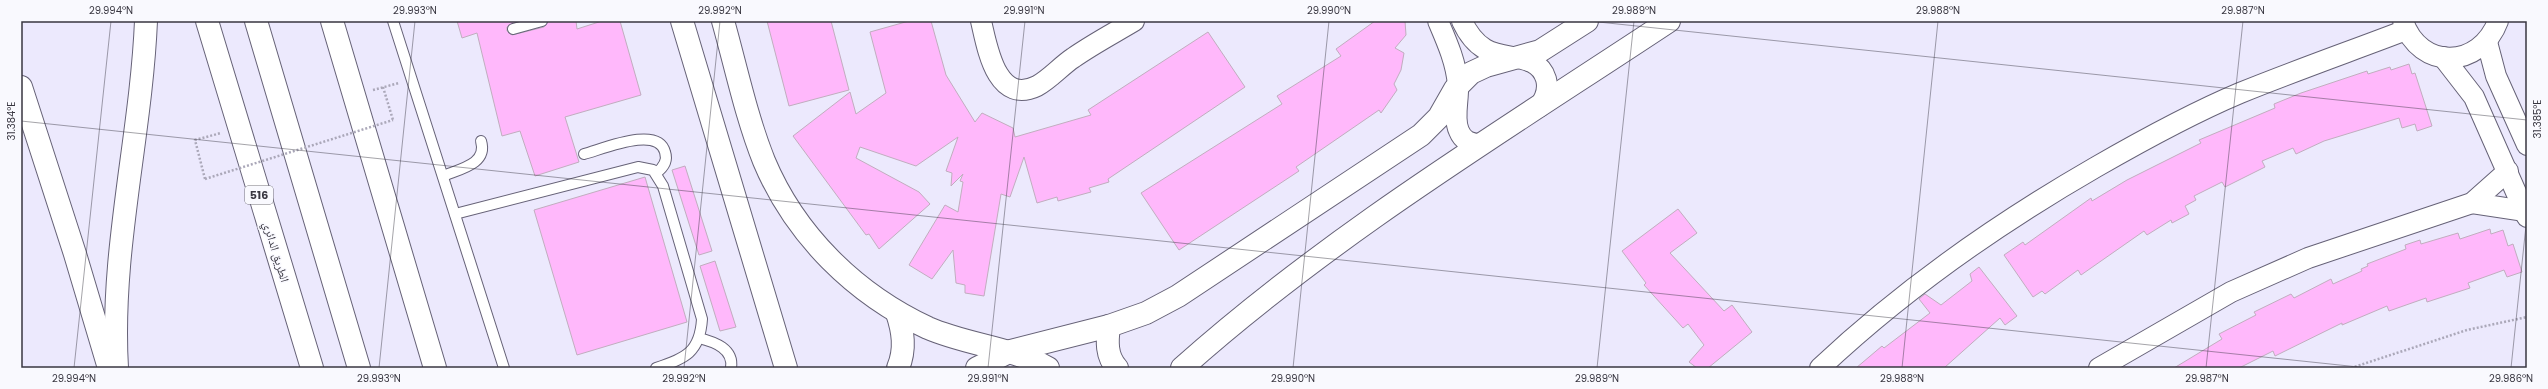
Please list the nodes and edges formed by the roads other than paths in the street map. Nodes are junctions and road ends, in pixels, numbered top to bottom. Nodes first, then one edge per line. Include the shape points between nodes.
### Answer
1 (146, 21) edge
2 (207, 21) edge
3 (256, 21) edge
4 (332, 21) edge
5 (393, 21) edge
6 (542, 21) edge
7 (682, 21) edge
8 (723, 21) edge
9 (981, 21) edge
10 (1134, 21) edge
11 (1438, 21) edge
12 (1462, 21) edge
13 (1587, 21) edge
14 (1669, 21) edge
15 (2498, 21) edge
16 (2404, 25) edge
17 (513, 29) dead end
18 (2487, 42) junction
19 (1519, 58) junction
20 (2443, 58) junction
21 (1458, 86) junction
22 (21, 87) edge
23 (1539, 108) junction
24 (481, 141) dead end
25 (1481, 144) junction
26 (2527, 145) edge
27 (584, 154) dead end
28 (2508, 171) junction
29 (656, 173) junction
30 (443, 176) junction
31 (2472, 203) junction
32 (455, 214) junction
33 (2526, 214) edge
34 (897, 313) junction
35 (1109, 326) junction
36 (699, 338) junction
37 (1012, 351) junction
38 (109, 368) edge
39 (117, 368) edge
40 (312, 368) edge
41 (359, 368) edge
42 (436, 368) edge
43 (504, 368) edge
44 (656, 368) edge
45 (731, 368) edge
46 (786, 368) edge
47 (898, 368) edge
48 (977, 368) edge
49 (1048, 368) edge
50 (1117, 368) edge
51 (1182, 368) edge
52 (1820, 368) edge
53 (2099, 368) edge

1 - 39 main road via 140,99 120,240 116,320
2 - 40 main road, الطريق الدائري / 516
3 - 41 main road
4 - 42 main road
5 - 30 lane
6 - 17 lane
7 - 46 main road
8 - 34 main road via 764,160 785,204 813,243 864,290
9 - 10 street via 991,64 996,73 1013,88 1021,89 1036,86 1073,58
11 - 21 street via 1453,60
12 - 19 street via 1469,34 1486,49 1496,54
13 - 19 main road via 1540,51
14 - 23 main road
15 - 18 street
16 - 20 street via 2421,48
16 - 52 street via 2189,116 2048,194 2004,222 1921,282
18 - 20 street via 2467,55
18 - 26 street via 2496,76
19 - 21 main road via 1478,69
19 - 23 street via 1535,63 1545,76 1547,93
20 - 28 street via 2474,97
21 - 25 street via 1459,133 1469,142
21 - 35 main road via 1439,117 1421,135 1178,296 1146,313
22 - 38 main road
23 - 25 main road
24 - 30 lane via 482,153 476,162
25 - 51 main road via 1391,206 1236,320
27 - 29 lane via 644,138 655,139 663,146 666,156 663,166
28 - 31 street
28 - 33 street
29 - 32 lane via 648,167 638,167
29 - 36 lane via 663,186 699,306 702,319
30 - 32 lane
31 - 33 street
31 - 53 street via 2308,258 2231,292
32 - 43 lane
34 - 37 main road via 950,336
34 - 47 main road via 904,345
35 - 37 main road
35 - 50 main road via 1107,345
36 - 44 lane via 696,346 685,357
36 - 45 lane via 725,350 730,355
37 - 48 main road
37 - 49 main road

